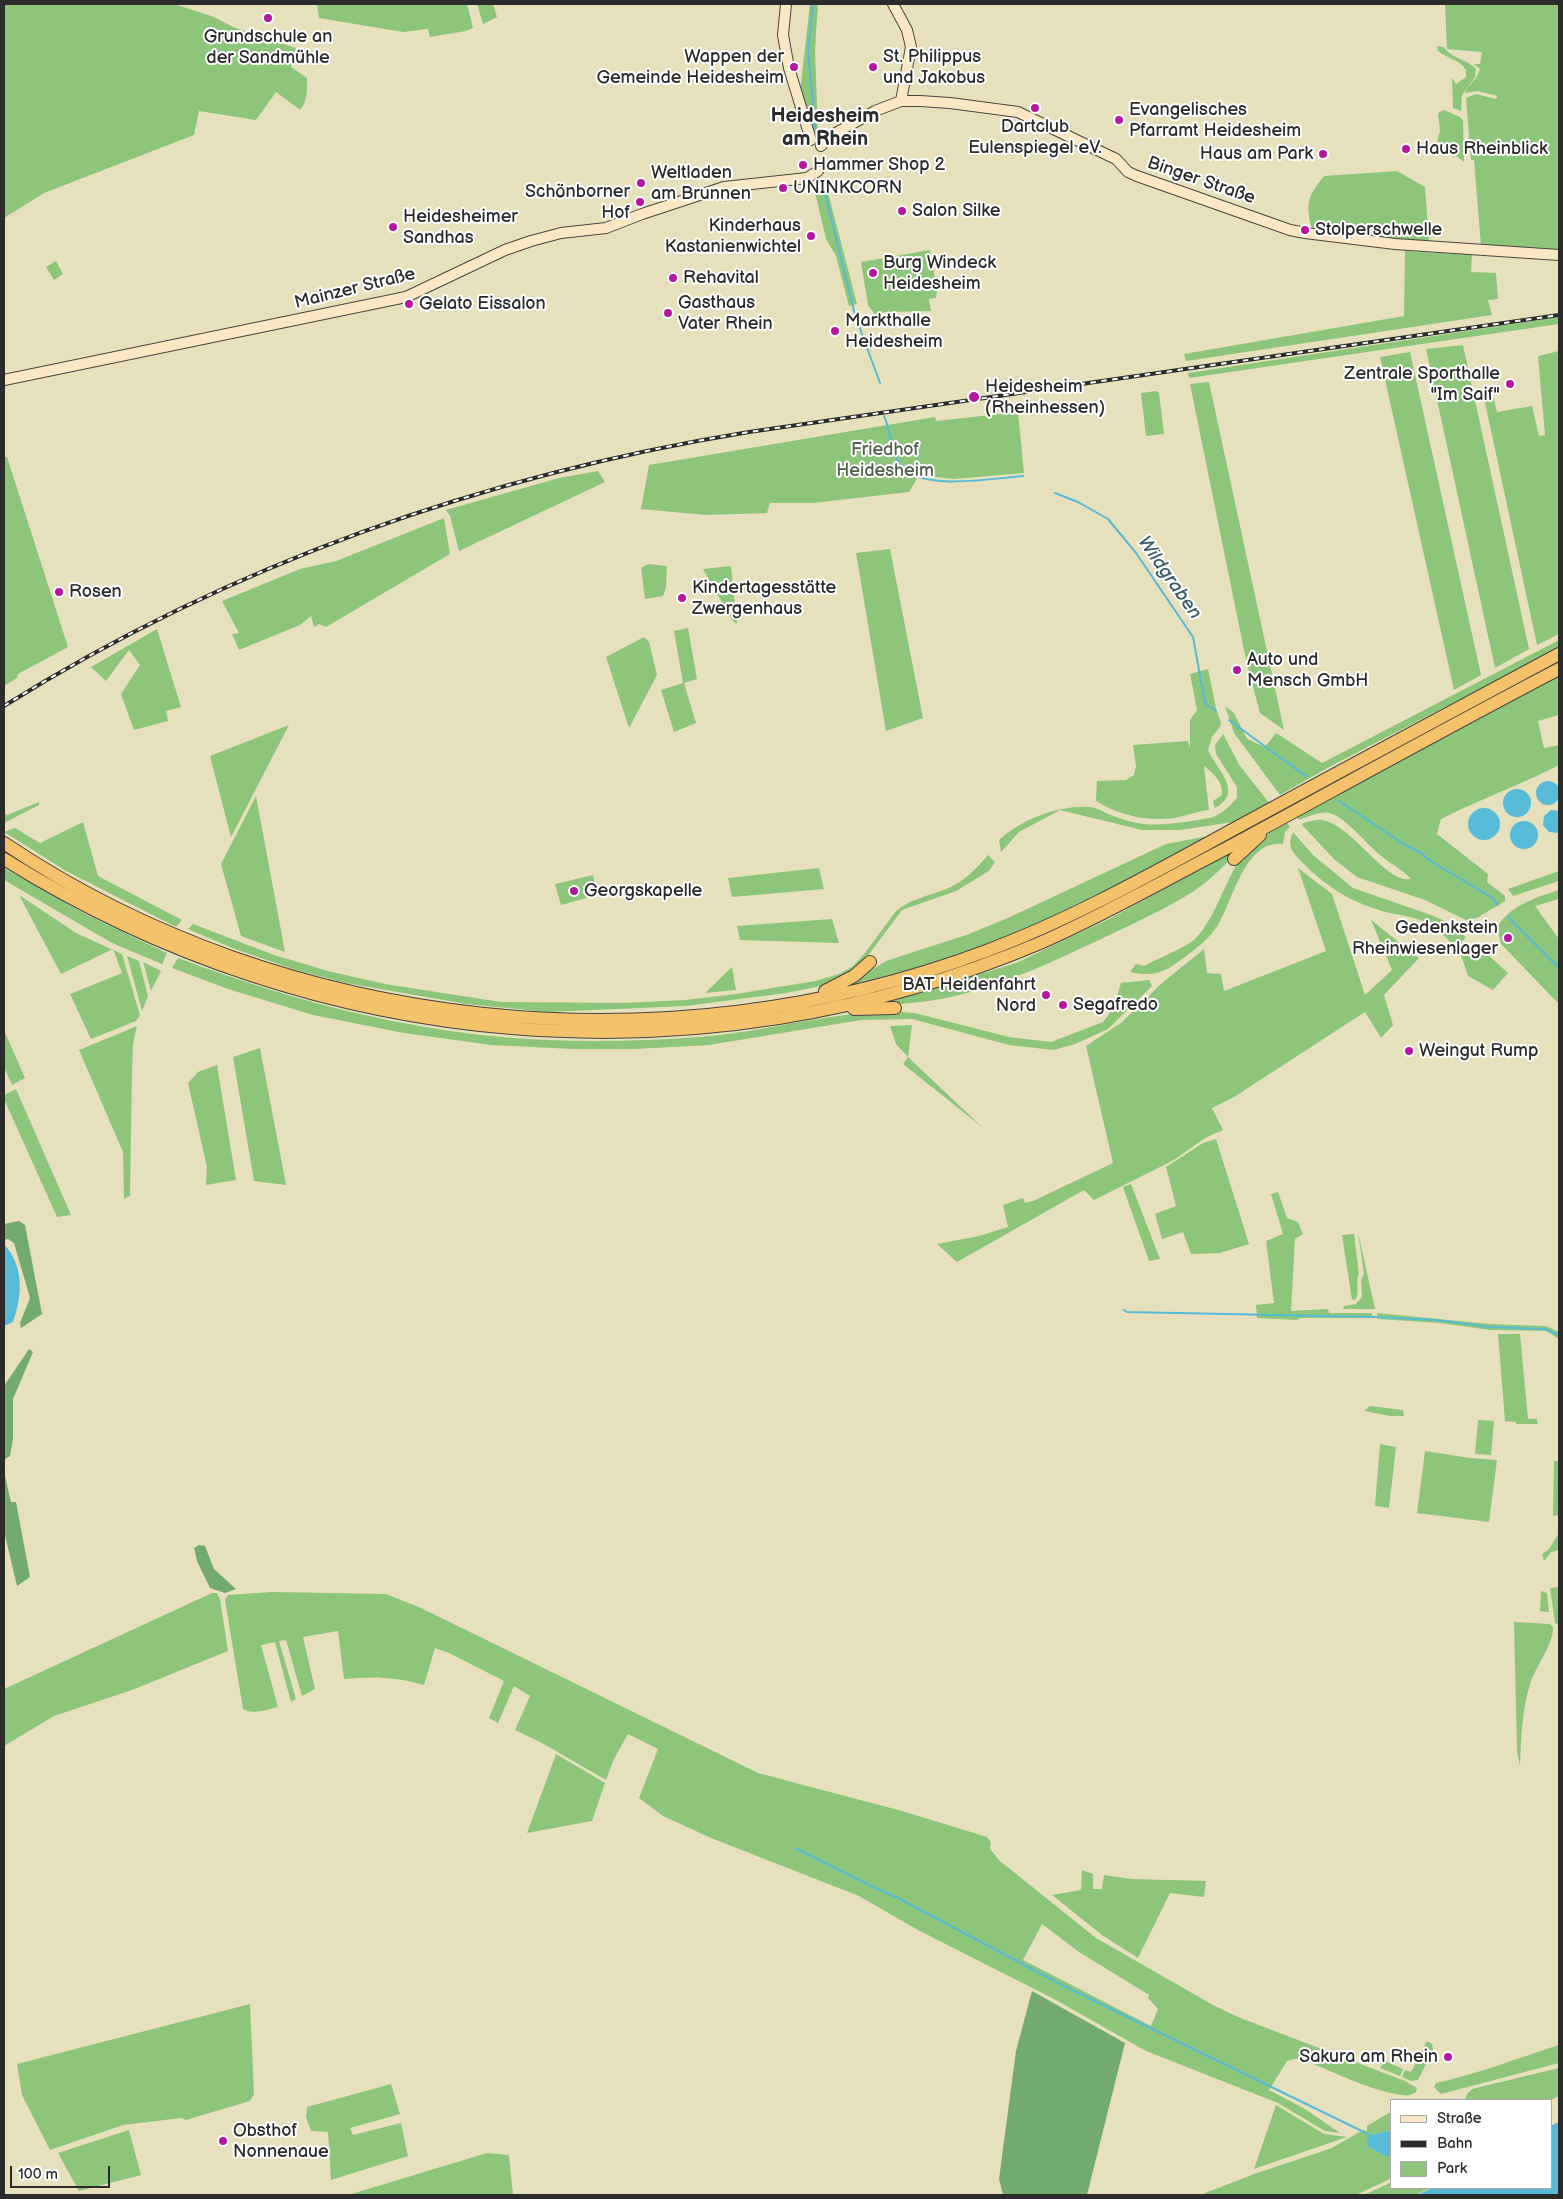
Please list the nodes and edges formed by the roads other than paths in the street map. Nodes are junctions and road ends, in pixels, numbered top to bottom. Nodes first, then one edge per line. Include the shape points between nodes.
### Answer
1 (786, 4) edge
2 (893, 4) edge
3 (901, 101) junction
4 (812, 140) dead end
5 (821, 146) dead end
6 (818, 171) dead end
7 (1559, 255) edge
8 (4, 380) edge
9 (1559, 654) edge
10 (1559, 669) edge
11 (1277, 821) junction
12 (1239, 826) junction
13 (1220, 829) dead end
14 (4, 844) edge
15 (4, 859) edge
16 (1234, 859) dead end
17 (870, 962) dead end
18 (794, 1004) junction
19 (834, 1008) junction
20 (895, 1008) dead end

1 - 4 main road via 783,35 789,68
2 - 3 main road via 907,30 911,47
3 - 5 main road, Binger Straße via 862,118 827,138
3 - 7 main road, Binger Straße via 950,103 1018,112 1116,159 1128,172 1137,176 1290,230 1395,244
6 - 8 main road, Mainzer Straße via 807,178 724,187 606,228 561,233 523,243 406,297
9 - 12 highway
10 - 11 highway
11 - 16 highway
11 - 19 highway via 1091,920 1042,942 940,980
12 - 13 highway
12 - 18 highway via 1092,905 1017,939 883,984
14 - 18 highway via 100,899 193,942 290,976 390,1000 492,1015 594,1020 697,1016
15 - 19 highway via 92,910 185,952 281,986 388,1012 455,1023 531,1030 633,1032 734,1025
17 - 18 highway via 841,984
19 - 20 highway

